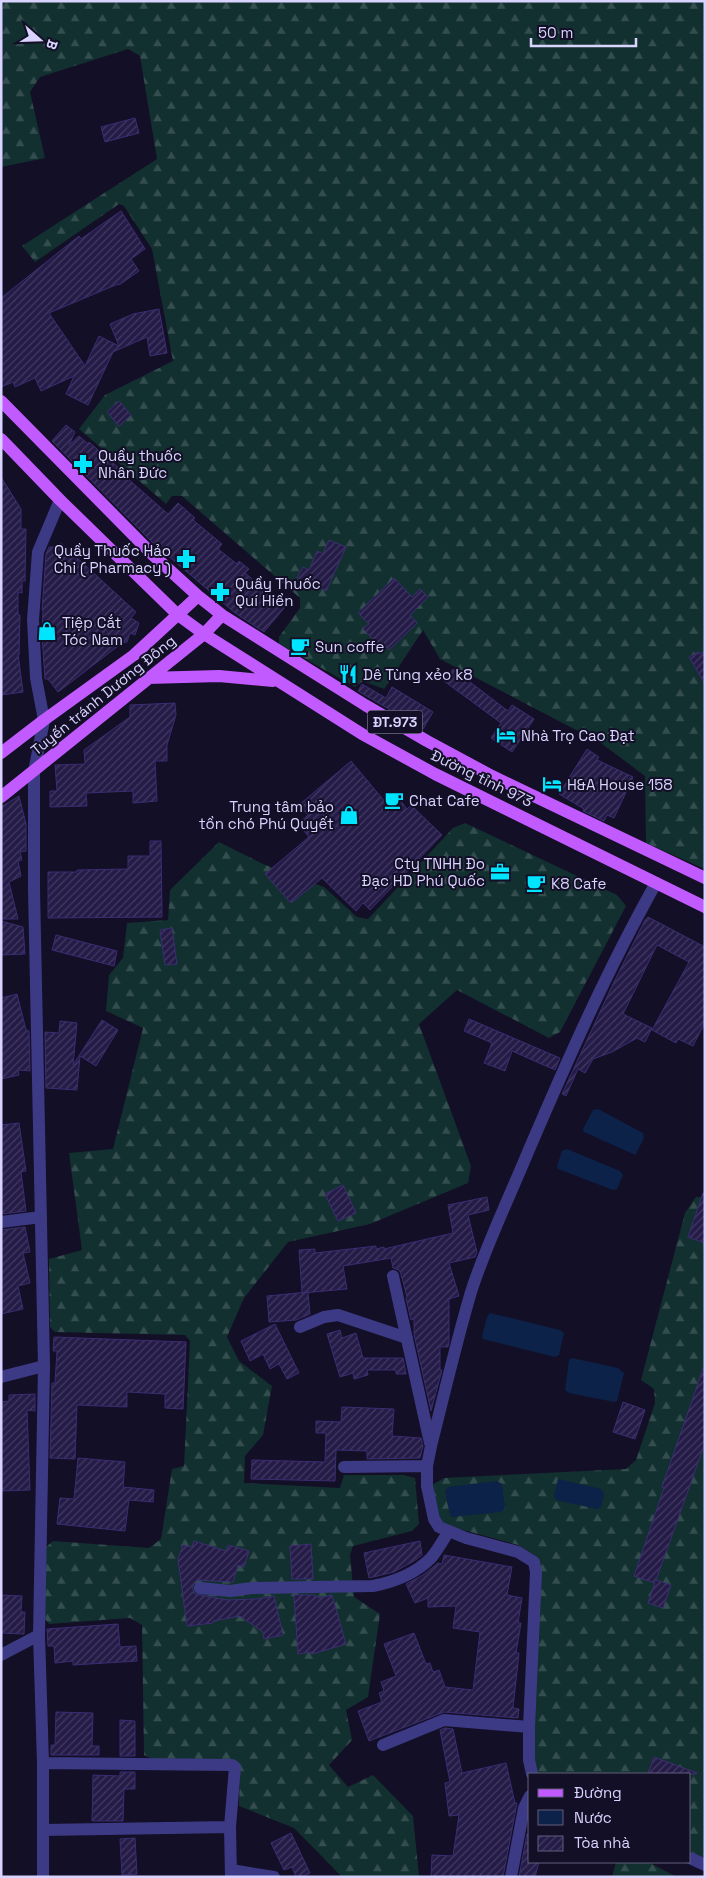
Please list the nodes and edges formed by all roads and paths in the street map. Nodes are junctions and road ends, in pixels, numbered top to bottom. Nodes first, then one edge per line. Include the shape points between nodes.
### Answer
1 (1, 401) edge
2 (1, 439) edge
3 (60, 500) junction
4 (198, 596) junction
5 (178, 615) junction
6 (222, 615) junction
7 (204, 634) junction
8 (148, 678) junction
9 (277, 682) junction
10 (44, 720) junction
11 (1, 753) edge
12 (34, 772) junction
13 (1, 797) edge
14 (705, 878) edge
15 (650, 880) junction
16 (705, 906) edge
17 (41, 1217) junction
18 (1, 1222) edge
19 (393, 1276) dead end
20 (300, 1327) dead end
21 (407, 1338) junction
22 (44, 1366) junction
23 (1, 1377) edge
24 (431, 1446) junction
25 (427, 1466) junction
26 (344, 1467) dead end
27 (449, 1531) junction
28 (200, 1588) dead end
29 (39, 1635) junction
30 (1, 1655) edge
31 (529, 1726) junction
32 (383, 1745) dead end
33 (42, 1763) junction
34 (532, 1773) edge
35 (528, 1800) edge
36 (230, 1827) junction
37 (43, 1830) junction
38 (691, 1858) edge
39 (705, 1865) edge
40 (231, 1873) edge
41 (43, 1877) edge
42 (274, 1877) edge
43 (511, 1877) edge

1 - 4 main road, Đường tỉnh 973 via 153,555
2 - 3 main road, Đường tỉnh 973
3 - 5 main road, Đường tỉnh 973
3 - 10 street via 38,552 34,620 36,678
4 - 5 main road, Tuyến tránh Dương Đông
4 - 6 main road, Đường tỉnh 973 / ĐT.973
5 - 7 main road, Đường tỉnh 973 / ĐT.973
5 - 10 main road, Tuyến tránh Dương Đông via 134,655
6 - 7 main road, Tuyến tránh Dương Đông
6 - 14 main road, Đường tỉnh 973 / ĐT.973 via 427,741 492,776
7 - 8 main road, Tuyến tránh Dương Đông
7 - 9 main road, Đường tỉnh 973 / ĐT.973
8 - 9 main road, ĐT.973 via 218,676
8 - 12 main road, Tuyến tránh Dương Đông
9 - 15 main road, Đường tỉnh 973 / ĐT.973 via 435,774
10 - 11 main road, Tuyến tránh Dương Đông
10 - 12 street
12 - 13 main road, Tuyến tránh Dương Đông
12 - 17 street
15 - 16 main road, Đường tỉnh 973 / ĐT.973
15 - 24 street via 561,1074 492,1237 472,1291
17 - 18 street
17 - 22 street
19 - 21 street
20 - 21 street via 324,1317 338,1316
21 - 24 street
22 - 23 street
22 - 29 street
24 - 25 street
25 - 26 street
25 - 27 street via 427,1486 434,1519 439,1528
27 - 28 street via 431,1558 387,1584 230,1590
27 - 31 street via 518,1552 534,1562
29 - 30 street
29 - 33 street
31 - 32 street via 444,1720
31 - 34 street
33 - 36 street via 232,1765 235,1767
33 - 37 street
35 - 43 street
36 - 37 street
36 - 40 street
37 - 41 street
38 - 39 street
40 - 42 street

